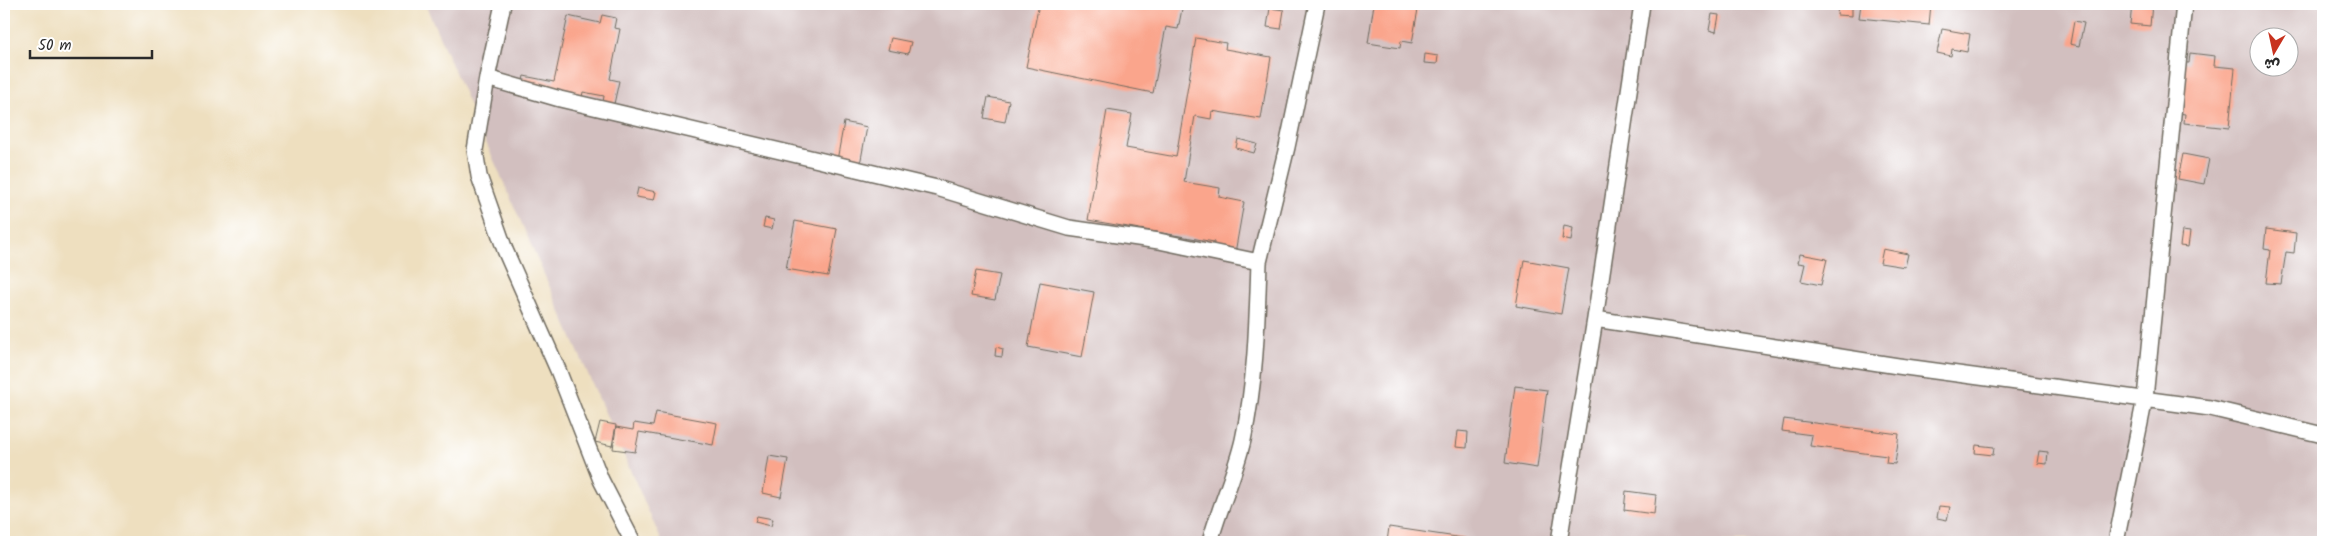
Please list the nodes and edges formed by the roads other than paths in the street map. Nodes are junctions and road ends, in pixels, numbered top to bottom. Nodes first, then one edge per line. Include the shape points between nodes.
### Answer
1 (503, 4) edge
2 (1317, 4) edge
3 (1642, 4) edge
4 (2184, 4) edge
5 (487, 78) junction
6 (1259, 262) junction
7 (1595, 319) junction
8 (2145, 398) junction
9 (2323, 435) edge
10 (633, 542) edge
11 (1210, 542) edge
12 (1559, 542) edge
13 (2116, 542) edge

1 - 5 street
2 - 6 street via 1288,147
3 - 7 street
4 - 8 street
5 - 6 street via 560,99 937,188 1069,228 1160,241
5 - 10 street via 475,150 479,176 505,250 558,370 601,480
6 - 11 street via 1252,392 1242,442
7 - 8 street via 1898,366
7 - 12 street
8 - 9 street via 2210,408
8 - 13 street

